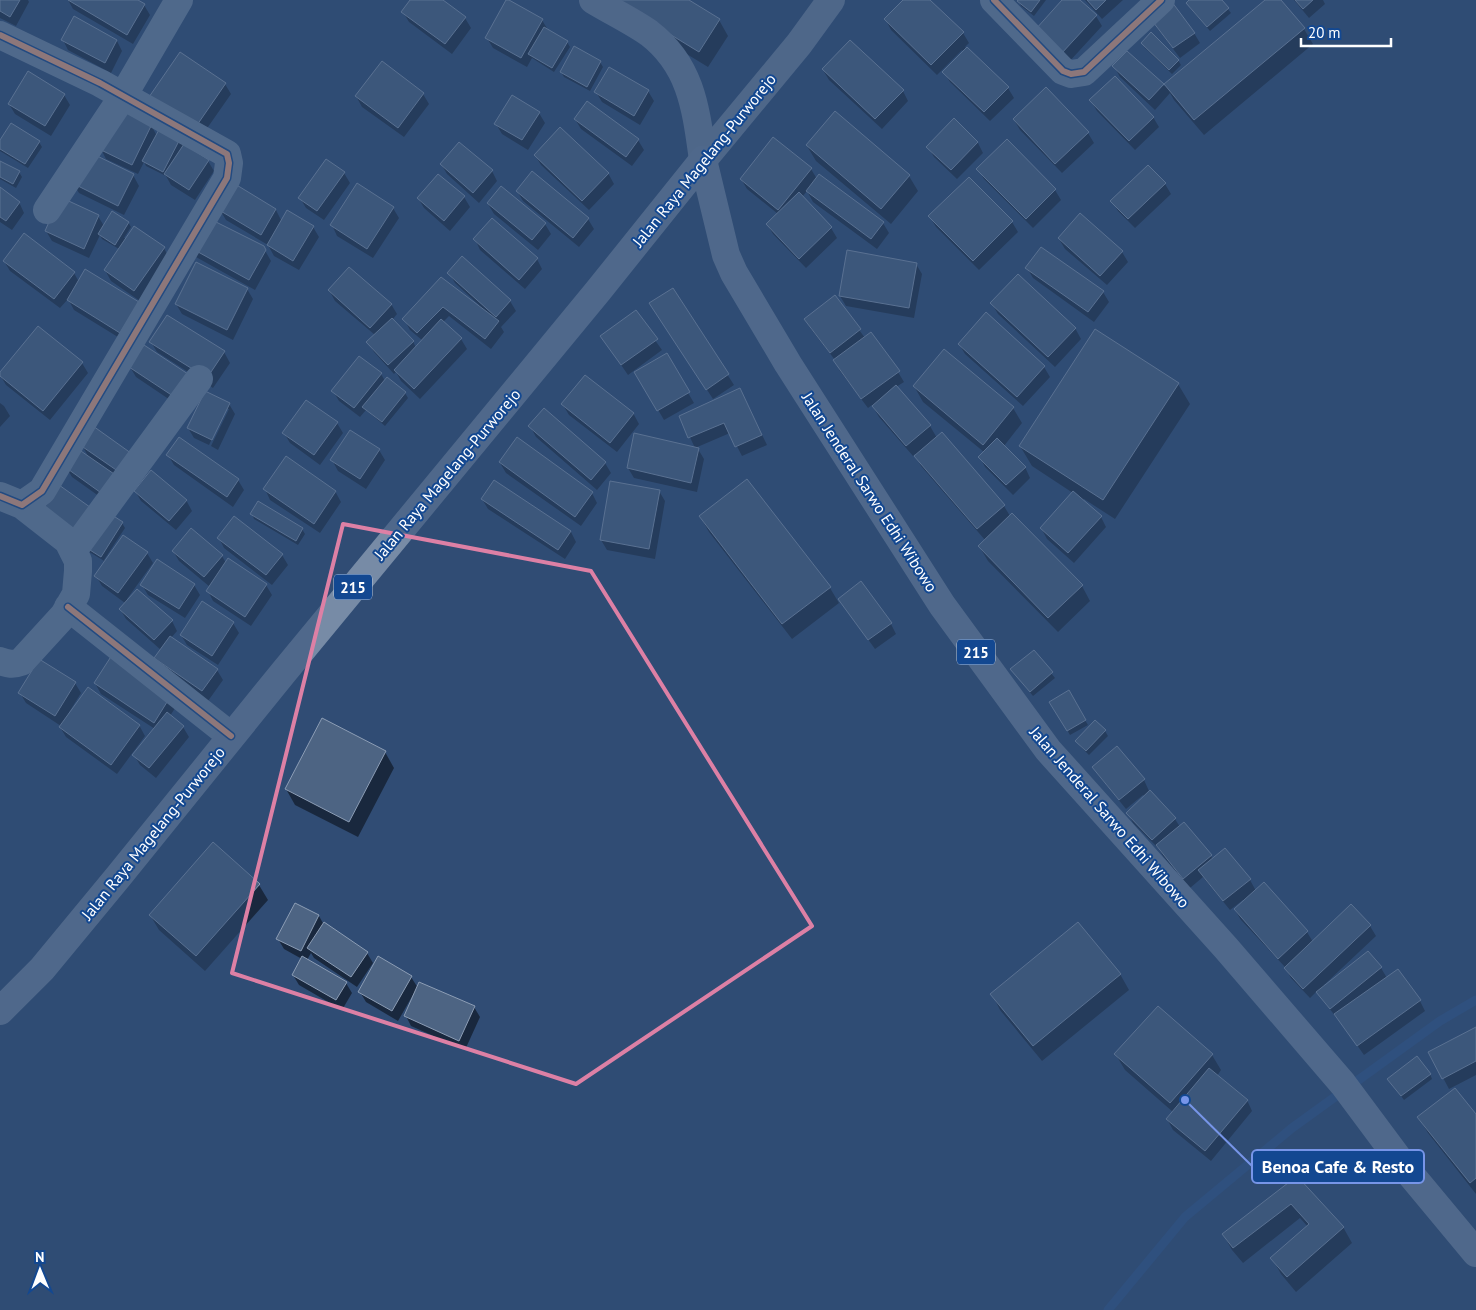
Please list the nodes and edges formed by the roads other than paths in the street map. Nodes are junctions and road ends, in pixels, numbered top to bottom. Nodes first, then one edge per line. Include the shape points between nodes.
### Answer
1 (593, 0) edge
2 (831, 0) edge
3 (994, 0) edge
4 (1161, 0) edge
5 (171, 2) edge
6 (0, 34) edge
7 (123, 96) junction
8 (703, 160) junction
9 (47, 210) dead end
10 (199, 379) dead end
11 (11, 501) edge
12 (72, 550) junction
13 (68, 607) junction
14 (0, 661) edge
15 (231, 736) junction
16 (0, 1012) edge
17 (1476, 1254) edge

1 - 8 main road via 648,33 669,52 691,92
2 - 8 main road, Jalan Raya Magelang-Purworejo
3 - 4 street via 1063,71 1071,74 1084,72
5 - 7 street
6 - 7 street
7 - 9 street
7 - 11 street via 227,154 226,178 42,491
8 - 15 main road, Jalan Raya Magelang-Purworejo / 215
8 - 17 main road, Jalan Jenderal Sarwo Edhi Wibowo / 215 via 726,255 734,273 788,364 942,605 1048,750 1343,1084 1407,1170
10 - 12 street
11 - 12 street via 68,541
12 - 13 street via 78,561 78,571 76,594
13 - 14 street via 21,662 6,664
13 - 15 street
15 - 16 main road, Jalan Raya Magelang-Purworejo / 215 via 42,969

